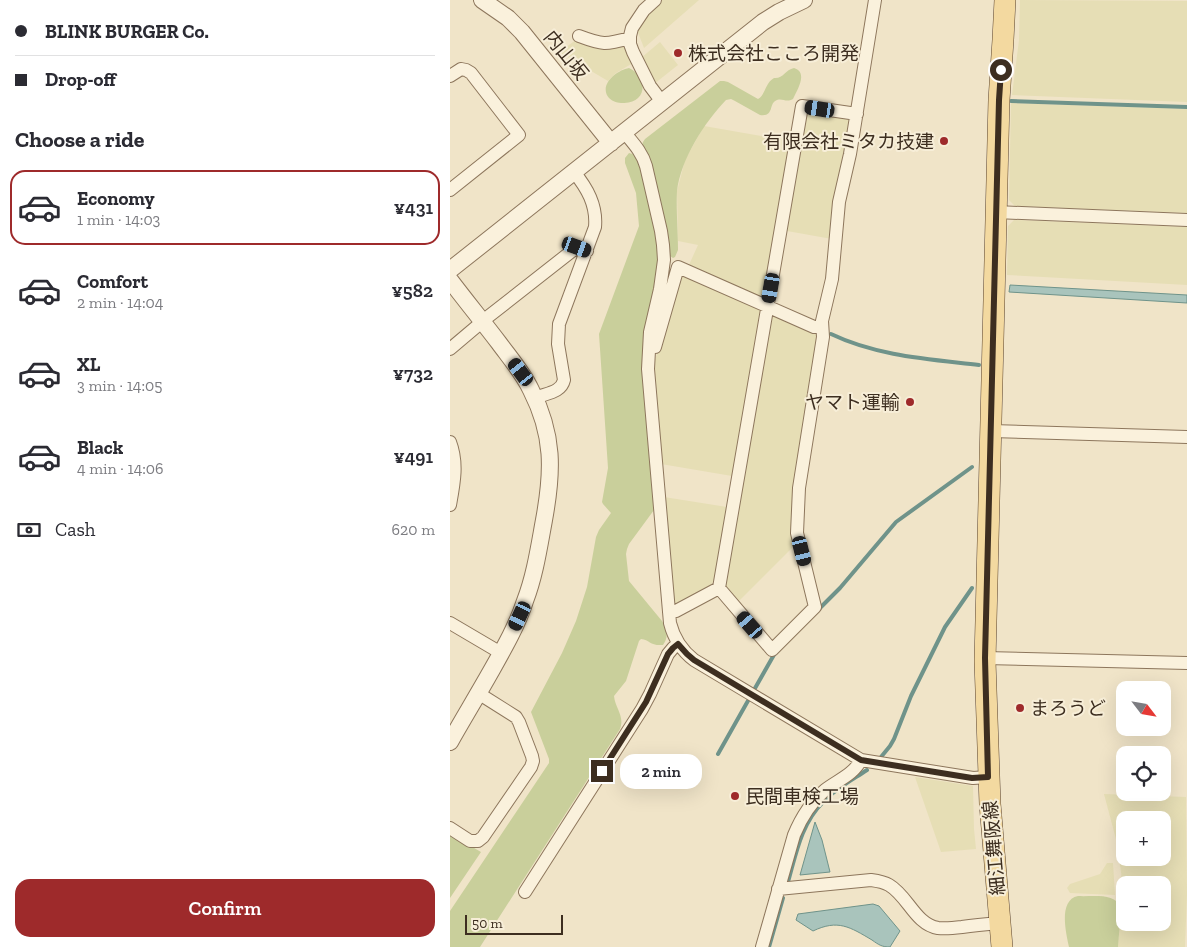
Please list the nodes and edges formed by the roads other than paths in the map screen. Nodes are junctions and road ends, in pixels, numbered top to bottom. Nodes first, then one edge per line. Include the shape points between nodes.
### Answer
1 (482, 0) edge
2 (655, 0) edge
3 (875, 0) edge
4 (1005, 0) edge
5 (801, 1) edge
6 (579, 36) dead end
7 (630, 38) junction
8 (450, 76) edge
9 (662, 102) junction
10 (857, 114) junction
11 (624, 132) junction
12 (611, 142) junction
13 (574, 172) junction
14 (450, 190) edge
15 (996, 212) junction
16 (1187, 220) edge
17 (587, 251) junction
18 (450, 270) edge
19 (450, 280) edge
20 (768, 307) junction
21 (483, 322) junction
22 (822, 327) junction
23 (650, 347) junction
24 (450, 349) edge
25 (535, 398) junction
26 (991, 431) junction
27 (1187, 437) edge
28 (450, 442) edge
29 (450, 505) edge
30 (718, 588) junction
31 (669, 612) junction
32 (450, 623) edge
33 (678, 644) junction
34 (501, 653) junction
35 (985, 658) junction
36 (1187, 663) edge
37 (478, 693) junction
38 (450, 742) edge
39 (861, 760) junction
40 (988, 777) junction
41 (450, 828) edge
42 (778, 889) junction
43 (525, 892) dead end
44 (1000, 922) junction
45 (762, 947) edge
46 (1002, 947) edge

1 - 12 street, 内山坂 via 522,32
2 - 7 street via 632,28
3 - 10 street
4 - 15 main road, 細江舞阪線
5 - 9 street via 763,22
6 - 7 street via 605,44
7 - 9 street via 633,52 650,86
8 - 14 street via 461,69 471,74 520,135
9 - 11 street
10 - 20 street via 802,106
10 - 22 street via 839,202 833,272
11 - 12 street
11 - 23 street via 643,157 663,245 663,275 650,332
12 - 13 street
13 - 17 street via 584,184 595,211 595,227
13 - 18 street
15 - 16 street
15 - 26 main road, 細江舞阪線
17 - 21 street via 577,247
17 - 25 street via 559,324 563,385
19 - 21 street
20 - 22 street via 814,328
20 - 23 street via 678,267 655,348
20 - 30 street
21 - 24 street
21 - 25 street via 521,372
22 - 30 street via 799,488 797,533 815,607 772,650
23 - 31 street via 648,369
25 - 34 street via 549,444 550,483 530,588
26 - 27 street
26 - 35 main road, 細江舞阪線
28 - 29 street via 455,465
30 - 31 street
31 - 33 street via 672,632
32 - 34 street
33 - 39 street via 694,660
33 - 43 street via 668,654 642,709
34 - 37 street
35 - 36 street
35 - 40 main road, 細江舞阪線
37 - 38 street
37 - 41 street via 516,717 533,761 483,837 470,841
39 - 40 street via 972,778
39 - 42 street via 855,769 818,797 804,815 794,835
40 - 44 main road, 細江舞阪線
42 - 44 street via 881,881 898,892 928,925 949,928
42 - 45 street
44 - 46 main road, 細江舞阪線

